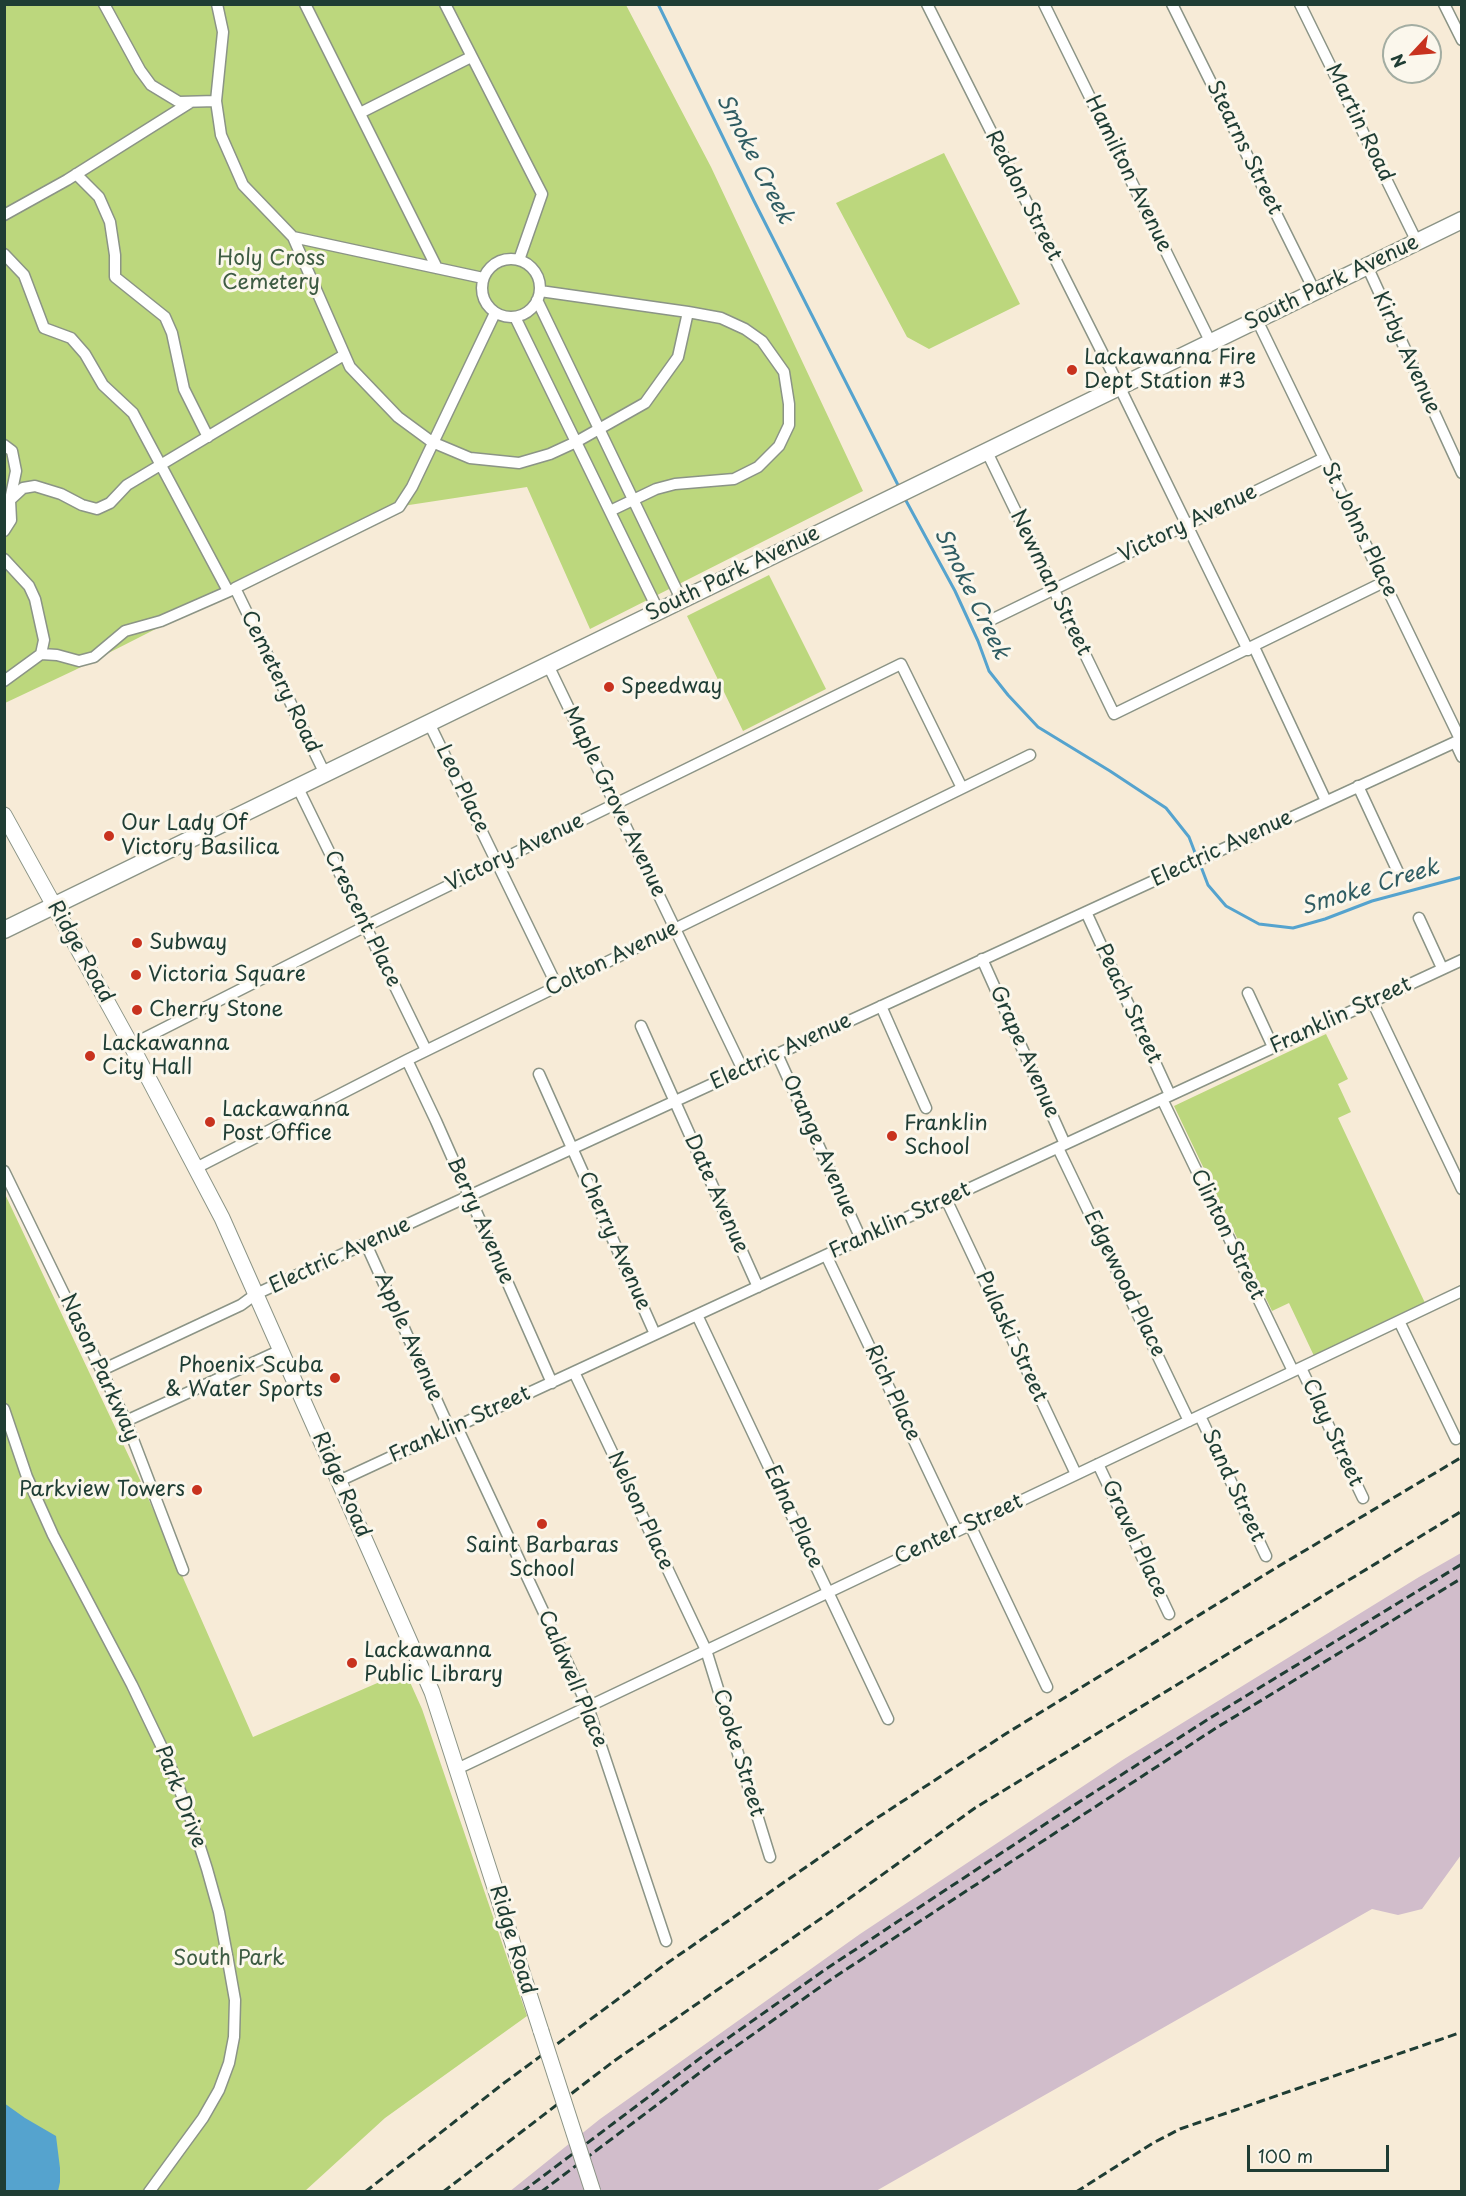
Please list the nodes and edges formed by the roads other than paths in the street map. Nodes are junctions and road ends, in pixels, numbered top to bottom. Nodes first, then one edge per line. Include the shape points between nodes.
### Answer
1 (104, 4) edge
2 (217, 4) edge
3 (305, 4) edge
4 (445, 4) edge
5 (927, 4) edge
6 (1044, 4) edge
7 (1172, 4) edge
8 (1300, 4) edge
9 (1444, 4) edge
10 (1461, 40) edge
11 (471, 57) junction
12 (216, 101) junction
13 (191, 102) junction
14 (360, 113) junction
15 (76, 174) junction
16 (4, 216) edge
17 (1461, 220) edge
18 (4, 224) edge
19 (293, 237) junction
20 (1417, 242) junction
21 (4, 254) edge
22 (519, 261) junction
23 (1367, 266) junction
24 (437, 268) junction
25 (483, 278) junction
26 (1315, 292) junction
27 (538, 296) junction
28 (688, 312) junction
29 (495, 313) junction
30 (515, 317) junction
31 (1257, 320) junction
32 (1211, 343) junction
33 (344, 355) junction
34 (1120, 388) junction
35 (599, 430) junction
36 (208, 437) junction
37 (432, 442) junction
38 (576, 442) junction
39 (4, 445) edge
40 (987, 452) junction
41 (1324, 458) junction
42 (160, 466) junction
43 (1461, 473) edge
44 (633, 499) junction
45 (10, 500) junction
46 (610, 511) junction
47 (1186, 525) junction
48 (4, 531) edge
49 (4, 559) edge
50 (1384, 582) junction
51 (233, 590) junction
52 (1053, 590) junction
53 (681, 599) junction
54 (658, 610) junction
55 (993, 619) dead end
56 (1251, 648) junction
57 (40, 654) junction
58 (548, 665) junction
59 (4, 681) edge
60 (429, 723) junction
61 (1459, 740) edge
62 (1030, 755) dead end
63 (1461, 757) edge
64 (325, 774) junction
65 (1358, 786) junction
66 (298, 788) junction
67 (962, 788) junction
68 (1326, 801) junction
69 (615, 804) junction
70 (4, 815) edge
71 (497, 862) junction
72 (1398, 872) dead end
73 (54, 905) junction
74 (1086, 912) junction
75 (1419, 918) dead end
76 (366, 926) junction
77 (675, 928) junction
78 (4, 930) edge
79 (982, 959) junction
80 (1461, 960) edge
81 (1443, 968) junction
82 (557, 986) junction
83 (1248, 993) dead end
84 (1372, 1001) junction
85 (881, 1006) junction
86 (641, 1026) dead end
87 (131, 1045) junction
88 (1273, 1047) junction
89 (426, 1050) junction
90 (777, 1054) junction
91 (406, 1060) junction
92 (743, 1070) junction
93 (538, 1074) dead end
94 (1166, 1097) junction
95 (675, 1101) junction
96 (926, 1108) dead end
97 (1062, 1146) junction
98 (573, 1148) junction
99 (196, 1168) junction
100 (4, 1171) edge
101 (1461, 1189) edge
102 (470, 1196) junction
103 (946, 1199) junction
104 (861, 1239) junction
105 (366, 1244) junction
106 (826, 1255) junction
107 (758, 1287) junction
108 (1461, 1291) edge
109 (256, 1294) junction
110 (697, 1315) junction
111 (1399, 1321) junction
112 (655, 1334) junction
113 (281, 1350) junction
114 (102, 1370) junction
115 (1297, 1370) junction
116 (574, 1372) junction
117 (552, 1383) junction
118 (4, 1409) edge
119 (1194, 1419) junction
120 (126, 1421) junction
121 (453, 1428) junction
122 (1456, 1439) dead end
123 (1098, 1464) junction
124 (1076, 1474) junction
125 (339, 1482) junction
126 (1363, 1498) dead end
127 (970, 1525) junction
128 (957, 1531) junction
129 (1266, 1556) dead end
130 (183, 1570) dead end
131 (828, 1592) junction
132 (1169, 1614) dead end
133 (706, 1650) junction
134 (1047, 1687) dead end
135 (588, 1707) junction
136 (888, 1719) dead end
137 (457, 1769) junction
138 (770, 1857) dead end
139 (666, 1941) dead end
140 (149, 2192) edge
141 (593, 2192) edge

1 - 13 street via 150,85 179,102
2 - 12 street via 223,32
3 - 14 street
4 - 11 street
5 - 34 street, Reddon Street
6 - 32 street, Hamilton Avenue
7 - 26 street, Stearns Street
8 - 20 street, Martin Road
9 - 10 street
11 - 14 street
11 - 22 street via 542,194
12 - 13 street
12 - 19 street via 221,135 243,185
13 - 15 street
14 - 24 street
15 - 16 street
15 - 36 street via 99,197 110,222 115,277 165,317 184,389
16 - 18 street
17 - 20 main road, South Park Avenue
19 - 24 street
19 - 33 street
20 - 23 main road, South Park Avenue
21 - 42 street, Cemetery Road via 24,275 44,328 71,338 85,354 103,385 133,413
22 - 25 street via 496,263
22 - 27 street via 536,274
23 - 26 main road, South Park Avenue
23 - 43 street, Kirby Avenue
24 - 25 street
25 - 29 street via 482,297
26 - 31 main road, South Park Avenue
27 - 28 street
27 - 30 street via 531,309
27 - 35 street
28 - 35 street via 678,357 645,403
28 - 44 street via 721,318 762,341 784,372 789,426 779,446 758,467 734,479 675,484
29 - 30 street
29 - 37 street
30 - 38 street
31 - 32 main road, South Park Avenue
31 - 41 street, St Johns Place
32 - 34 main road, South Park Avenue
33 - 36 street
33 - 37 street via 350,367 398,417
34 - 40 main road, South Park Avenue
34 - 47 street, Reddon Street
35 - 38 street
35 - 44 street
36 - 42 street
37 - 38 street via 470,458 519,463
37 - 51 street via 399,507
38 - 46 street
39 - 45 street via 12,451 16,471
40 - 52 street, Newman Street
40 - 53 main road, South Park Avenue
41 - 47 street, Victory Avenue
41 - 50 street, St Johns Place
42 - 45 street via 97,509 35,486 23,488
42 - 51 street, Cemetery Road
44 - 46 street
44 - 53 street
45 - 48 street via 11,520
46 - 54 street
47 - 52 street, Victory Avenue
47 - 56 street, Reddon Street
49 - 57 street via 29,586 35,599 44,640
50 - 56 street
50 - 61 street, St Johns Place
51 - 57 street via 161,621 125,631 94,657 79,661
51 - 64 street, Cemetery Road
52 - 55 street, Victory Avenue
52 - 56 street, Newman Street via 1114,714
53 - 54 main road, South Park Avenue
54 - 58 main road, South Park Avenue
56 - 68 street, Reddon Street
57 - 59 street
58 - 60 main road, South Park Avenue
58 - 69 street, Maple Grove Avenue
60 - 64 main road, South Park Avenue
60 - 71 street, Leo Place
61 - 63 street, St Johns Place
61 - 65 street, Electric Avenue
62 - 67 street, Colton Avenue
64 - 66 main road, South Park Avenue
65 - 68 street, Electric Avenue
65 - 72 street
66 - 73 main road, South Park Avenue
66 - 76 street, Crescent Place
67 - 69 street, Victory Avenue via 901,664
67 - 77 street, Colton Avenue
68 - 74 street, Electric Avenue
69 - 71 street, Victory Avenue
69 - 77 street, Maple Grove Avenue
70 - 73 main road, Ridge Road
71 - 76 street, Victory Avenue
71 - 82 street, Leo Place
73 - 78 main road, South Park Avenue
73 - 87 main road, Ridge Road
74 - 79 street, Electric Avenue
74 - 94 street, Peach Street
75 - 81 street
76 - 87 street, Victory Avenue
76 - 89 street, Crescent Place
77 - 82 street, Colton Avenue
77 - 92 street, Maple Grove Avenue
79 - 85 street, Electric Avenue
79 - 97 street, Grape Avenue
80 - 81 street, Franklin Street
81 - 84 street, Franklin Street
82 - 89 street, Colton Avenue
83 - 88 street
84 - 88 street, Franklin Street
84 - 101 street
85 - 90 street, Electric Avenue
85 - 96 street
86 - 95 street, Date Avenue
87 - 99 main road, Ridge Road
88 - 94 street, Franklin Street
89 - 91 street, Colton Avenue
90 - 92 street, Electric Avenue
90 - 104 street, Orange Avenue
91 - 99 street, Colton Avenue
91 - 102 street, Berry Avenue
92 - 95 street, Electric Avenue
93 - 98 street, Cherry Avenue
94 - 97 street, Franklin Street
94 - 115 street, Clinton Street
95 - 98 street, Electric Avenue
95 - 107 street, Date Avenue
97 - 103 street, Franklin Street
97 - 119 street, Edgewood Place
98 - 102 street, Electric Avenue
98 - 112 street, Cherry Avenue
99 - 109 main road, Ridge Road
100 - 114 street, Nason Parkway
102 - 105 street, Electric Avenue
102 - 117 street, Berry Avenue
103 - 104 street, Franklin Street
103 - 124 street, Pulaski Street
104 - 106 street, Franklin Street
105 - 109 street, Electric Avenue
105 - 121 street, Apple Avenue
106 - 107 street, Franklin Street
106 - 128 street, Rich Place
107 - 110 street, Franklin Street
108 - 111 street, Center Street
109 - 113 main road, Ridge Road
109 - 114 street, Electric Avenue via 241,1305
110 - 112 street, Franklin Street
110 - 131 street, Edna Place
111 - 115 street, Center Street
111 - 122 street
112 - 116 street, Franklin Street
113 - 120 street
113 - 125 main road, Ridge Road
114 - 120 street, Nason Parkway
115 - 119 street, Center Street
115 - 126 street, Clay Street
116 - 117 street, Franklin Street
116 - 133 street, Nelson Place
117 - 121 street, Franklin Street
118 - 140 street, Park Drive via 23,1468 53,1535 168,1760 207,1869 227,1955 235,2000 229,2063 203,2118
119 - 123 street, Center Street
119 - 129 street, Sand Street
120 - 130 street, Nason Parkway
121 - 125 street, Franklin Street
121 - 135 street, Caldwell Place
123 - 124 street, Center Street
123 - 132 street, Gravel Place
124 - 127 street, Center Street
125 - 137 main road, Ridge Road via 432,1692
127 - 128 street, Center Street
127 - 134 street
128 - 131 street, Center Street
131 - 133 street, Center Street
131 - 136 street, Edna Place
133 - 135 street, Center Street
133 - 138 street, Cooke Street
135 - 137 street, Center Street
135 - 139 street, Caldwell Place
137 - 141 main road, Ridge Road, bridge

